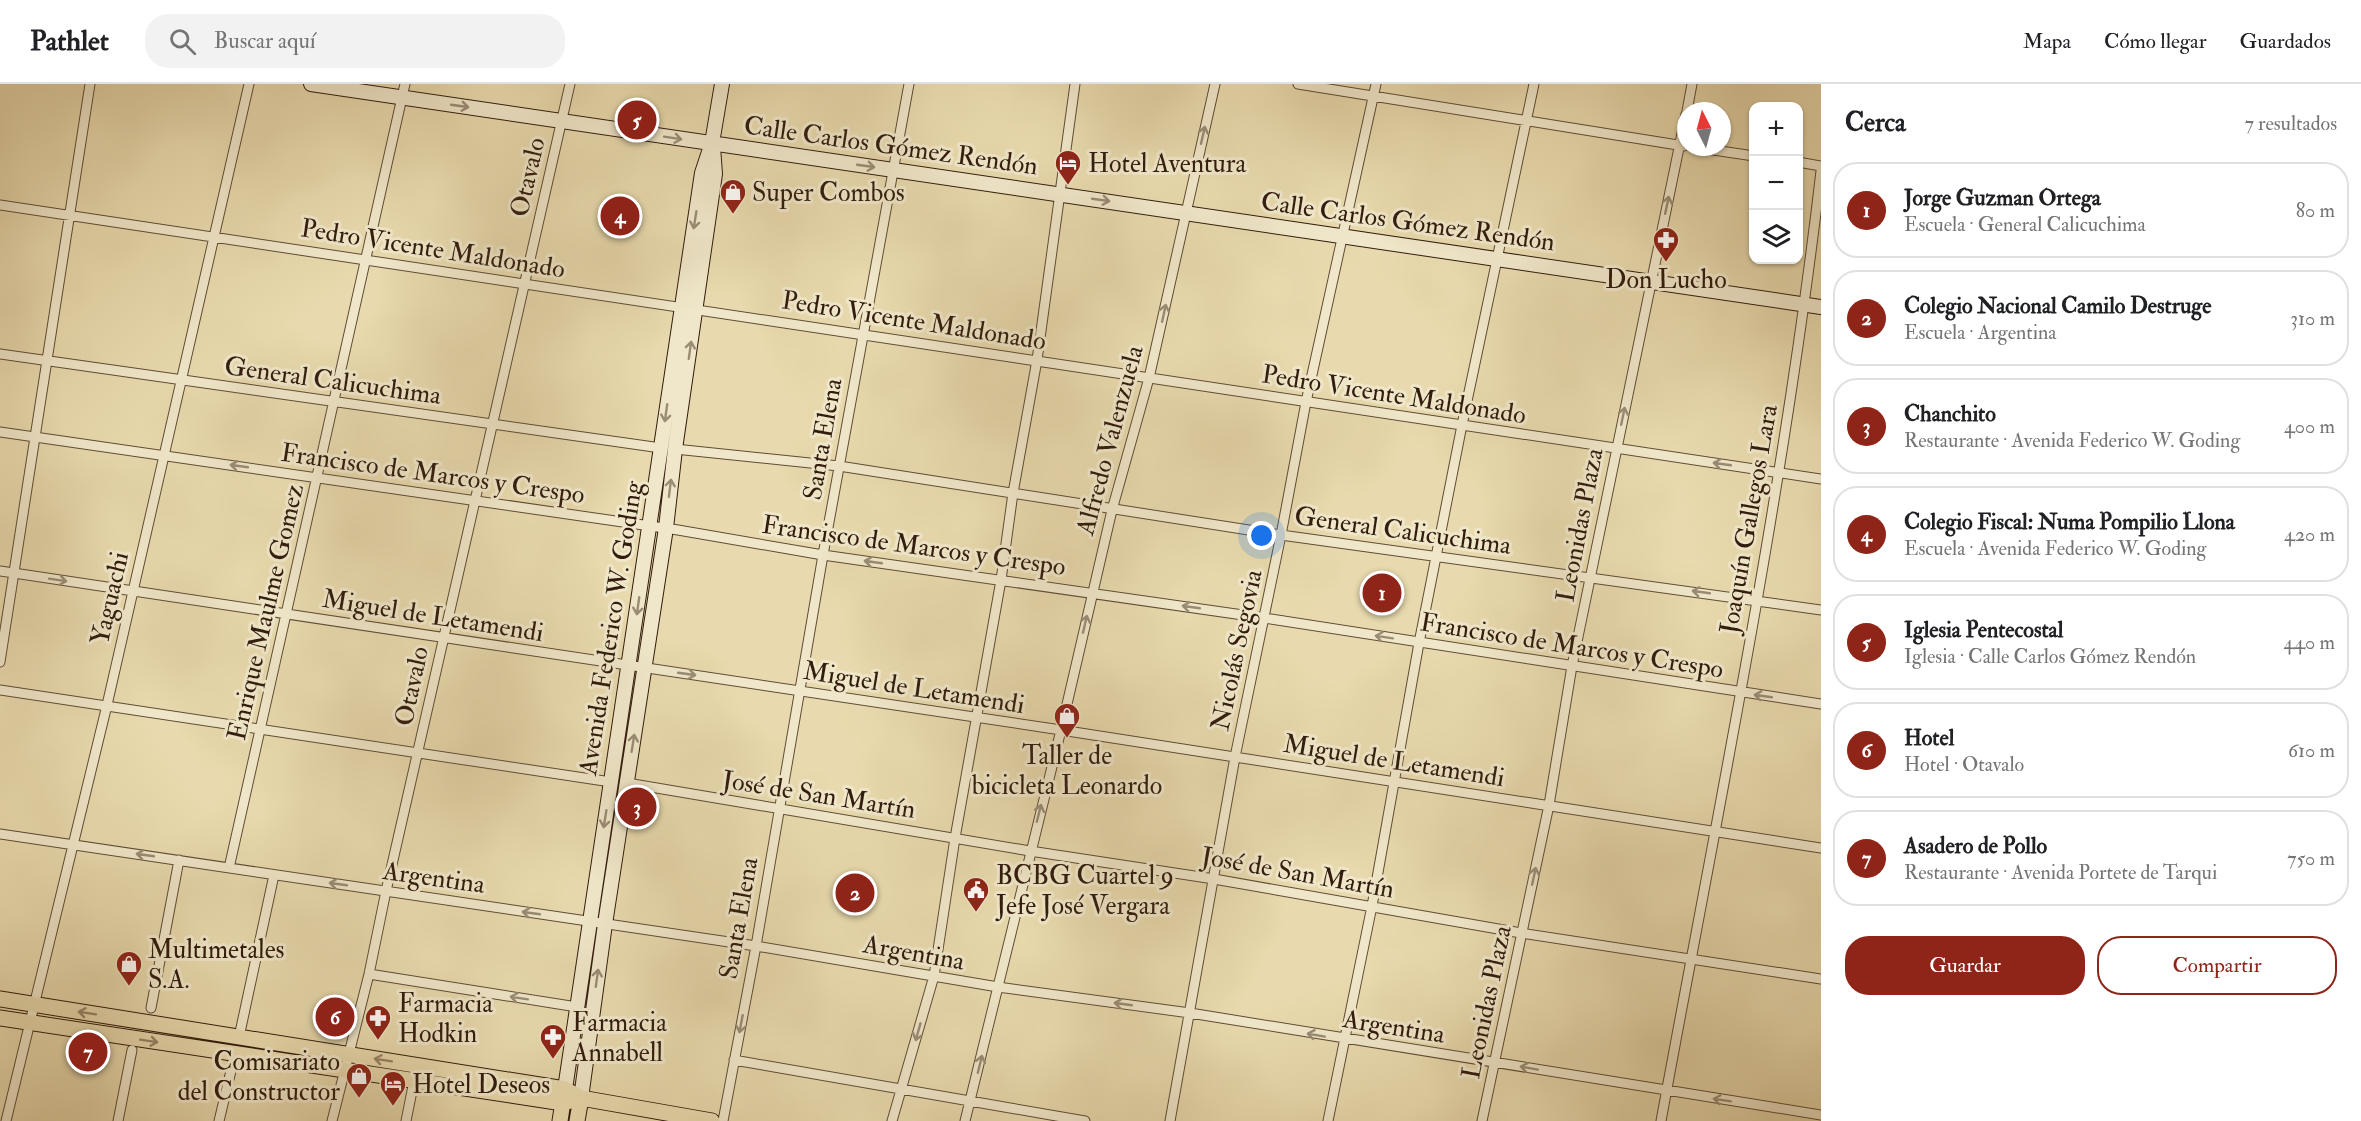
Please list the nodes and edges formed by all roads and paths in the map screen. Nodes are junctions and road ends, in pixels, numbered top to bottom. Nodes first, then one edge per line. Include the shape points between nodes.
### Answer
1 (90, 84) edge
2 (249, 84) edge
3 (311, 84) edge
4 (570, 84) edge
5 (722, 84) edge
6 (909, 84) edge
7 (1075, 84) edge
8 (1215, 84) edge
9 (1298, 84) edge
10 (1376, 84) edge
11 (1534, 84) edge
12 (1692, 84) edge
13 (404, 91) edge
14 (1373, 95) junction
15 (1688, 102) edge
16 (562, 121) junction
17 (1526, 121) junction
18 (712, 143) junction
19 (1677, 145) edge
20 (1731, 153) edge
21 (1749, 155) edge
22 (1681, 156) edge
23 (1803, 163) edge
24 (1821, 166) edge
25 (892, 169) junction
26 (1821, 171) edge
27 (1059, 194) junction
28 (0, 205) edge
29 (1185, 213) junction
30 (68, 215) junction
31 (1344, 236) junction
32 (214, 237) junction
33 (365, 259) junction
34 (1497, 259) junction
35 (1650, 281) junction
36 (525, 283) junction
37 (1806, 304) junction
38 (689, 307) junction
39 (1821, 307) edge
40 (863, 334) junction
41 (0, 354) edge
42 (1037, 360) junction
43 (45, 361) junction
44 (1149, 378) junction
45 (181, 380) junction
46 (334, 401) junction
47 (1306, 402) junction
48 (493, 424) junction
49 (1462, 425) junction
50 (0, 432) edge
51 (34, 437) junction
52 (668, 448) junction
53 (1616, 448) junction
54 (163, 455) junction
55 (839, 466) junction
56 (1779, 472) junction
57 (317, 477) junction
58 (1821, 479) edge
59 (1013, 493) junction
60 (476, 501) junction
61 (1112, 510) junction
62 (650, 526) junction
63 (666, 528) junction
64 (1281, 535) junction
65 (823, 555) junction
66 (1436, 557) junction
67 (0, 572) edge
68 (12, 573) junction
69 (1590, 577) junction
70 (1002, 580) junction
71 (132, 591) junction
72 (1092, 593) junction
73 (1756, 600) junction
74 (1821, 609) edge
75 (286, 614) junction
76 (1264, 618) junction
77 (443, 638) junction
78 (1419, 643) junction
79 (0, 662) edge
80 (629, 666) junction
81 (1572, 666) junction
82 (644, 668) junction
83 (0, 690) edge
84 (799, 691) junction
85 (1739, 693) junction
86 (1821, 704) edge
87 (107, 705) junction
88 (976, 717) junction
89 (260, 729) junction
90 (1061, 730) junction
91 (418, 753) junction
92 (1235, 757) junction
93 (1395, 781) junction
94 (611, 782) junction
95 (627, 783) junction
96 (1549, 805) junction
97 (778, 809) junction
98 (1714, 832) junction
99 (0, 834) edge
100 (955, 838) junction
101 (72, 844) junction
102 (1821, 848) edge
103 (1030, 851) junction
104 (179, 860) junction
105 (229, 868) junction
106 (274, 874) junction
107 (1214, 879) junction
108 (386, 891) junction
109 (1372, 906) junction
110 (589, 921) junction
111 (605, 924) junction
112 (1521, 933) junction
113 (756, 946) junction
114 (1691, 959) junction
115 (369, 975) junction
116 (934, 976) junction
117 (1821, 979) edge
118 (998, 987) junction
119 (0, 999) edge
120 (33, 1005) junction
121 (577, 1007) junction
122 (151, 1008) dead end
123 (1190, 1013) junction
124 (0, 1018) edge
125 (29, 1023) junction
126 (239, 1037) junction
127 (1345, 1040) junction
128 (132, 1050) dead end
129 (235, 1054) junction
130 (349, 1055) junction
131 (734, 1060) junction
132 (1494, 1062) junction
133 (344, 1071) junction
134 (414, 1081) junction
135 (902, 1089) junction
136 (1667, 1092) junction
137 (564, 1096) junction
138 (581, 1098) junction
139 (970, 1101) junction
140 (1821, 1115) edge
141 (6, 1121) edge
142 (118, 1121) edge
143 (219, 1121) edge
144 (332, 1121) edge
145 (406, 1121) edge
146 (560, 1121) edge
147 (578, 1121) edge
148 (712, 1121) edge
149 (723, 1121) edge
150 (892, 1121) edge
151 (965, 1121) edge
152 (1085, 1121) edge
153 (1170, 1121) edge
154 (1328, 1121) edge
155 (1482, 1121) edge
156 (1661, 1121) edge

1 - 30 street
2 - 32 street, Yaguachi
3 - 13 street, Calle Carlos Gómez Rendón
4 - 16 street, Otavalo
5 - 18 street, Avenida Federico W. Goding
6 - 25 street, Santa Elena
7 - 27 street
29 -> 8 street, Alfredo Valenzuela
9 - 14 street
10 - 14 street, Nicolás Segovia
11 - 17 street
12 - 15 street, Leonidas Plaza
13 -> 16 street, Calle Carlos Gómez Rendón
13 - 33 street, Enrique Maulme Gomez
14 - 17 street
14 - 31 street, Nicolás Segovia
16 -> 18 street, Calle Carlos Gómez Rendón
16 - 36 street, Otavalo
17 - 19 street
17 - 34 street
18 -> 25 street, Calle Carlos Gómez Rendón
18 - 38 street, Avenida Federico W. Goding via 702,173
20 - 21 street
35 -> 22 street, Leonidas Plaza
23 - 24 street
25 - 27 street, Calle Carlos Gómez Rendón
25 - 40 street, Santa Elena
26 - 37 street, Joaquín Gallegos Lara
27 -> 29 street, Calle Carlos Gómez Rendón
27 - 42 street
28 - 30 street, Pedro Vicente Maldonado
29 - 31 street, Calle Carlos Gómez Rendón
44 -> 29 street, Alfredo Valenzuela
30 - 32 street, Pedro Vicente Maldonado
30 - 43 street
31 - 34 street, Calle Carlos Gómez Rendón
31 - 47 street, Nicolás Segovia
32 - 33 street, Pedro Vicente Maldonado
32 - 45 street, Yaguachi
33 - 36 street, Pedro Vicente Maldonado
33 - 46 street, Enrique Maulme Gomez
34 - 35 street, Calle Carlos Gómez Rendón
34 - 49 street
35 - 37 street, Calle Carlos Gómez Rendón
53 -> 35 street, Leonidas Plaza
36 - 38 street, Pedro Vicente Maldonado
36 - 48 street, Otavalo
37 - 39 street, Calle Carlos Gómez Rendón
37 - 56 street, Joaquín Gallegos Lara
38 - 40 street, Pedro Vicente Maldonado
38 - 52 street, Avenida Federico W. Goding
40 - 42 street, Pedro Vicente Maldonado
40 - 55 street, Santa Elena
41 - 43 street, General Calicuchima
42 - 44 street, Pedro Vicente Maldonado
42 - 59 street
43 - 45 street, General Calicuchima
43 - 51 street
44 - 47 street, Pedro Vicente Maldonado
44 - 61 street, Alfredo Valenzuela
45 - 46 street, General Calicuchima
45 - 54 street, Yaguachi
46 - 48 street, General Calicuchima
46 - 57 street, Enrique Maulme Gomez
47 - 49 street, Pedro Vicente Maldonado
47 - 64 street, Nicolás Segovia
48 - 52 street, General Calicuchima
48 - 60 street, Otavalo
49 - 53 street, Pedro Vicente Maldonado
49 - 66 street
50 - 51 street, Francisco de Marcos y Crespo
51 - 54 street, Francisco de Marcos y Crespo
51 - 68 street
52 - 55 street, General Calicuchima
52 - 62 street, Avenida Federico W. Goding
63 -> 52 street, Avenida Federico W. Goding
56 -> 53 street, Pedro Vicente Maldonado
53 - 69 street, Leonidas Plaza
57 -> 54 street, Francisco de Marcos y Crespo
54 - 71 street, Yaguachi
55 - 59 street, General Calicuchima
55 - 65 street, Santa Elena
56 - 58 street, Pedro Vicente Maldonado
56 - 73 street, Joaquín Gallegos Lara
57 - 60 street, Francisco de Marcos y Crespo
57 - 75 street, Enrique Maulme Gomez
59 - 61 street, General Calicuchima
59 - 70 street
60 - 62 street, Francisco de Marcos y Crespo
60 - 77 street, Otavalo
61 - 64 street, General Calicuchima
61 - 72 street, Alfredo Valenzuela
62 - 63 street, Francisco de Marcos y Crespo
62 -> 80 street, Avenida Federico W. Goding
63 - 65 street, Francisco de Marcos y Crespo
63 - 82 street, Avenida Federico W. Goding
64 - 66 street, General Calicuchima
64 - 76 street, Nicolás Segovia
70 -> 65 street, Francisco de Marcos y Crespo
65 - 84 street, Santa Elena
66 - 69 street, General Calicuchima
66 - 78 street
67 - 68 street, Miguel de Letamendi
68 -> 71 street, Miguel de Letamendi
68 - 79 street
73 -> 69 street, General Calicuchima
69 - 81 street, Leonidas Plaza
70 - 72 street, Francisco de Marcos y Crespo
70 - 88 street
71 - 75 street, Miguel de Letamendi
71 - 87 street, Yaguachi
76 -> 72 street, Francisco de Marcos y Crespo
90 -> 72 street, Alfredo Valenzuela
73 - 74 street, General Calicuchima
73 - 85 street, Joaquín Gallegos Lara
75 - 77 street, Miguel de Letamendi
75 - 89 street, Enrique Maulme Gomez
78 -> 76 street, Francisco de Marcos y Crespo
76 - 92 street, Nicolás Segovia
77 - 80 street, Miguel de Letamendi
77 - 91 street, Otavalo
78 - 81 street, Francisco de Marcos y Crespo
78 - 93 street
80 - 82 street, Miguel de Letamendi
80 - 94 street, Avenida Federico W. Goding
81 - 85 street, Francisco de Marcos y Crespo
81 - 96 street, Leonidas Plaza
82 -> 84 street, Miguel de Letamendi
95 -> 82 street, Avenida Federico W. Goding
83 - 87 street
84 - 88 street, Miguel de Letamendi
84 - 97 street, Santa Elena
86 -> 85 street, Francisco de Marcos y Crespo
85 - 98 street, Joaquín Gallegos Lara
87 - 89 street
87 - 101 street, Yaguachi
88 - 90 street, Miguel de Letamendi
88 - 100 street
89 - 91 street
89 - 105 street, Enrique Maulme Gomez
90 - 92 street, Miguel de Letamendi
103 -> 90 street, Alfredo Valenzuela
91 - 94 street
91 - 108 street, Otavalo
92 - 93 street, Miguel de Letamendi
92 - 107 street, Nicolás Segovia
93 - 96 street, Miguel de Letamendi
93 - 109 street
94 -> 110 street, Avenida Federico W. Goding
95 - 97 street, José de San Martín
95 - 111 street, Avenida Federico W. Goding
96 - 98 street, Miguel de Letamendi
112 -> 96 street, Leonidas Plaza
97 - 100 street, José de San Martín
97 - 113 street, Santa Elena
98 - 102 street, Miguel de Letamendi
98 - 114 street, Joaquín Gallegos Lara
99 - 101 street, Argentina
100 - 103 street, José de San Martín
100 - 116 street
104 -> 101 street, Argentina
101 - 120 street, Yaguachi
103 - 107 street, José de San Martín
103 - 118 street, Alfredo Valenzuela
104 - 105 street, Argentina
104 - 122 street
105 - 106 street, Argentina
108 -> 106 street, Argentina
106 - 126 street
107 - 109 street, José de San Martín
107 - 123 street, Nicolás Segovia
110 -> 108 street, Argentina
108 - 115 street, Otavalo
109 - 112 street, José de San Martín
109 - 127 street
110 - 111 street, Argentina
110 - 121 street, Avenida Federico W. Goding
111 - 113 street, Argentina
138 -> 111 street, Avenida Federico W. Goding
112 - 114 street, José de San Martín
112 - 132 street, Leonidas Plaza
113 - 116 street, Argentina
113 -> 131 street, Santa Elena
114 - 117 street, José de San Martín
114 - 136 street, Joaquín Gallegos Lara
121 -> 115 street
115 - 130 street, Otavalo
116 - 118 street, Argentina
116 -> 135 street
123 -> 118 street, Argentina
139 -> 118 street, Alfredo Valenzuela
119 - 120 main road
120 - 125 street, Yaguachi
126 -> 120 main road
121 - 137 street, Avenida Federico W. Goding
127 -> 123 street, Argentina
123 - 153 street, Nicolás Segovia
124 - 125 main road
125 -> 129 main road
125 - 141 street, Yaguachi
126 - 130 main road
127 - 132 street, Argentina
127 - 154 street
128 - 142 street
129 - 133 main road
129 - 143 street
130 - 133 street, Otavalo
137 -> 130 main road
131 - 135 street
131 - 149 street, Santa Elena
136 -> 132 street, Argentina
132 - 155 street, Leonidas Plaza
133 - 134 main road
133 - 144 street, Otavalo
134 - 137 main road
134 - 145 street
135 - 139 street
135 - 150 street
140 -> 136 street, Argentina
136 - 156 street, Joaquín Gallegos Lara
137 - 138 main road
137 - 146 main road, Avenida Federico W. Goding
138 - 147 main road, Avenida Federico W. Goding
138 - 148 main road
139 - 151 street, Alfredo Valenzuela
139 - 152 street

